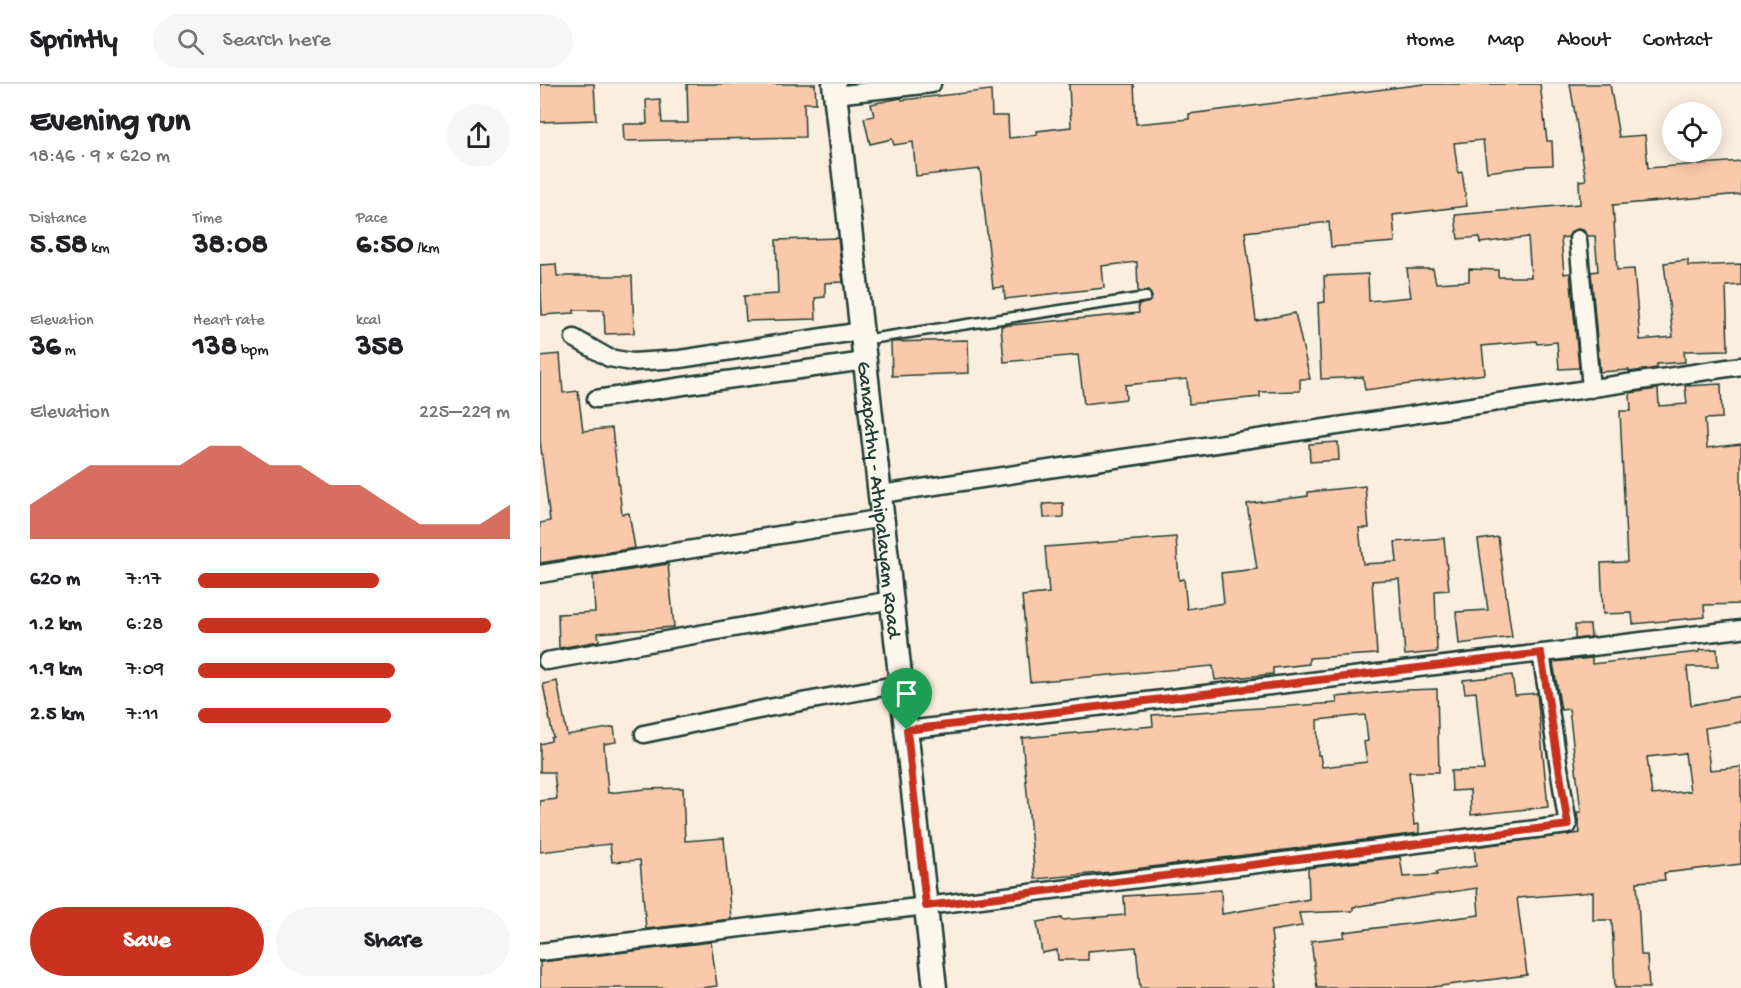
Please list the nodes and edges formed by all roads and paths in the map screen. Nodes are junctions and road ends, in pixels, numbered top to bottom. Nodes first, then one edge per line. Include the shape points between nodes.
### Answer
1 (932, 84) edge
2 (835, 89) edge
3 (1578, 239) dead end
4 (1146, 297) dead end
5 (573, 338) dead end
6 (863, 344) junction
7 (1741, 366) edge
8 (1591, 388) junction
9 (596, 399) dead end
10 (881, 494) junction
11 (883, 519) junction
12 (540, 574) edge
13 (892, 600) junction
14 (1741, 629) edge
15 (1541, 653) junction
16 (547, 661) dead end
17 (901, 684) junction
18 (907, 730) junction
19 (644, 734) dead end
20 (926, 906) junction
21 (540, 952) edge
22 (935, 988) edge

1 - 2 street
2 - 6 main road, Ganapathy - Athipalayam Road
3 - 8 street
4 - 6 lane
5 - 6 street via 609,358 632,362
6 - 9 street via 697,384
6 - 10 main road, Ganapathy - Athipalayam Road
7 - 8 street
8 - 10 street
10 - 11 main road, Ganapathy - Athipalayam Road
11 - 12 street
11 - 13 main road, Ganapathy - Athipalayam Road
13 - 16 street
13 - 17 main road, Ganapathy - Athipalayam Road
14 - 15 street
15 - 18 street
15 - 20 street via 1568,825
17 - 18 main road, Ganapathy - Athipalayam Road
17 - 19 street
18 - 20 main road, Ganapathy - Athipalayam Road
20 - 21 street
20 - 22 main road, Ganapathy - Athipalayam Road

